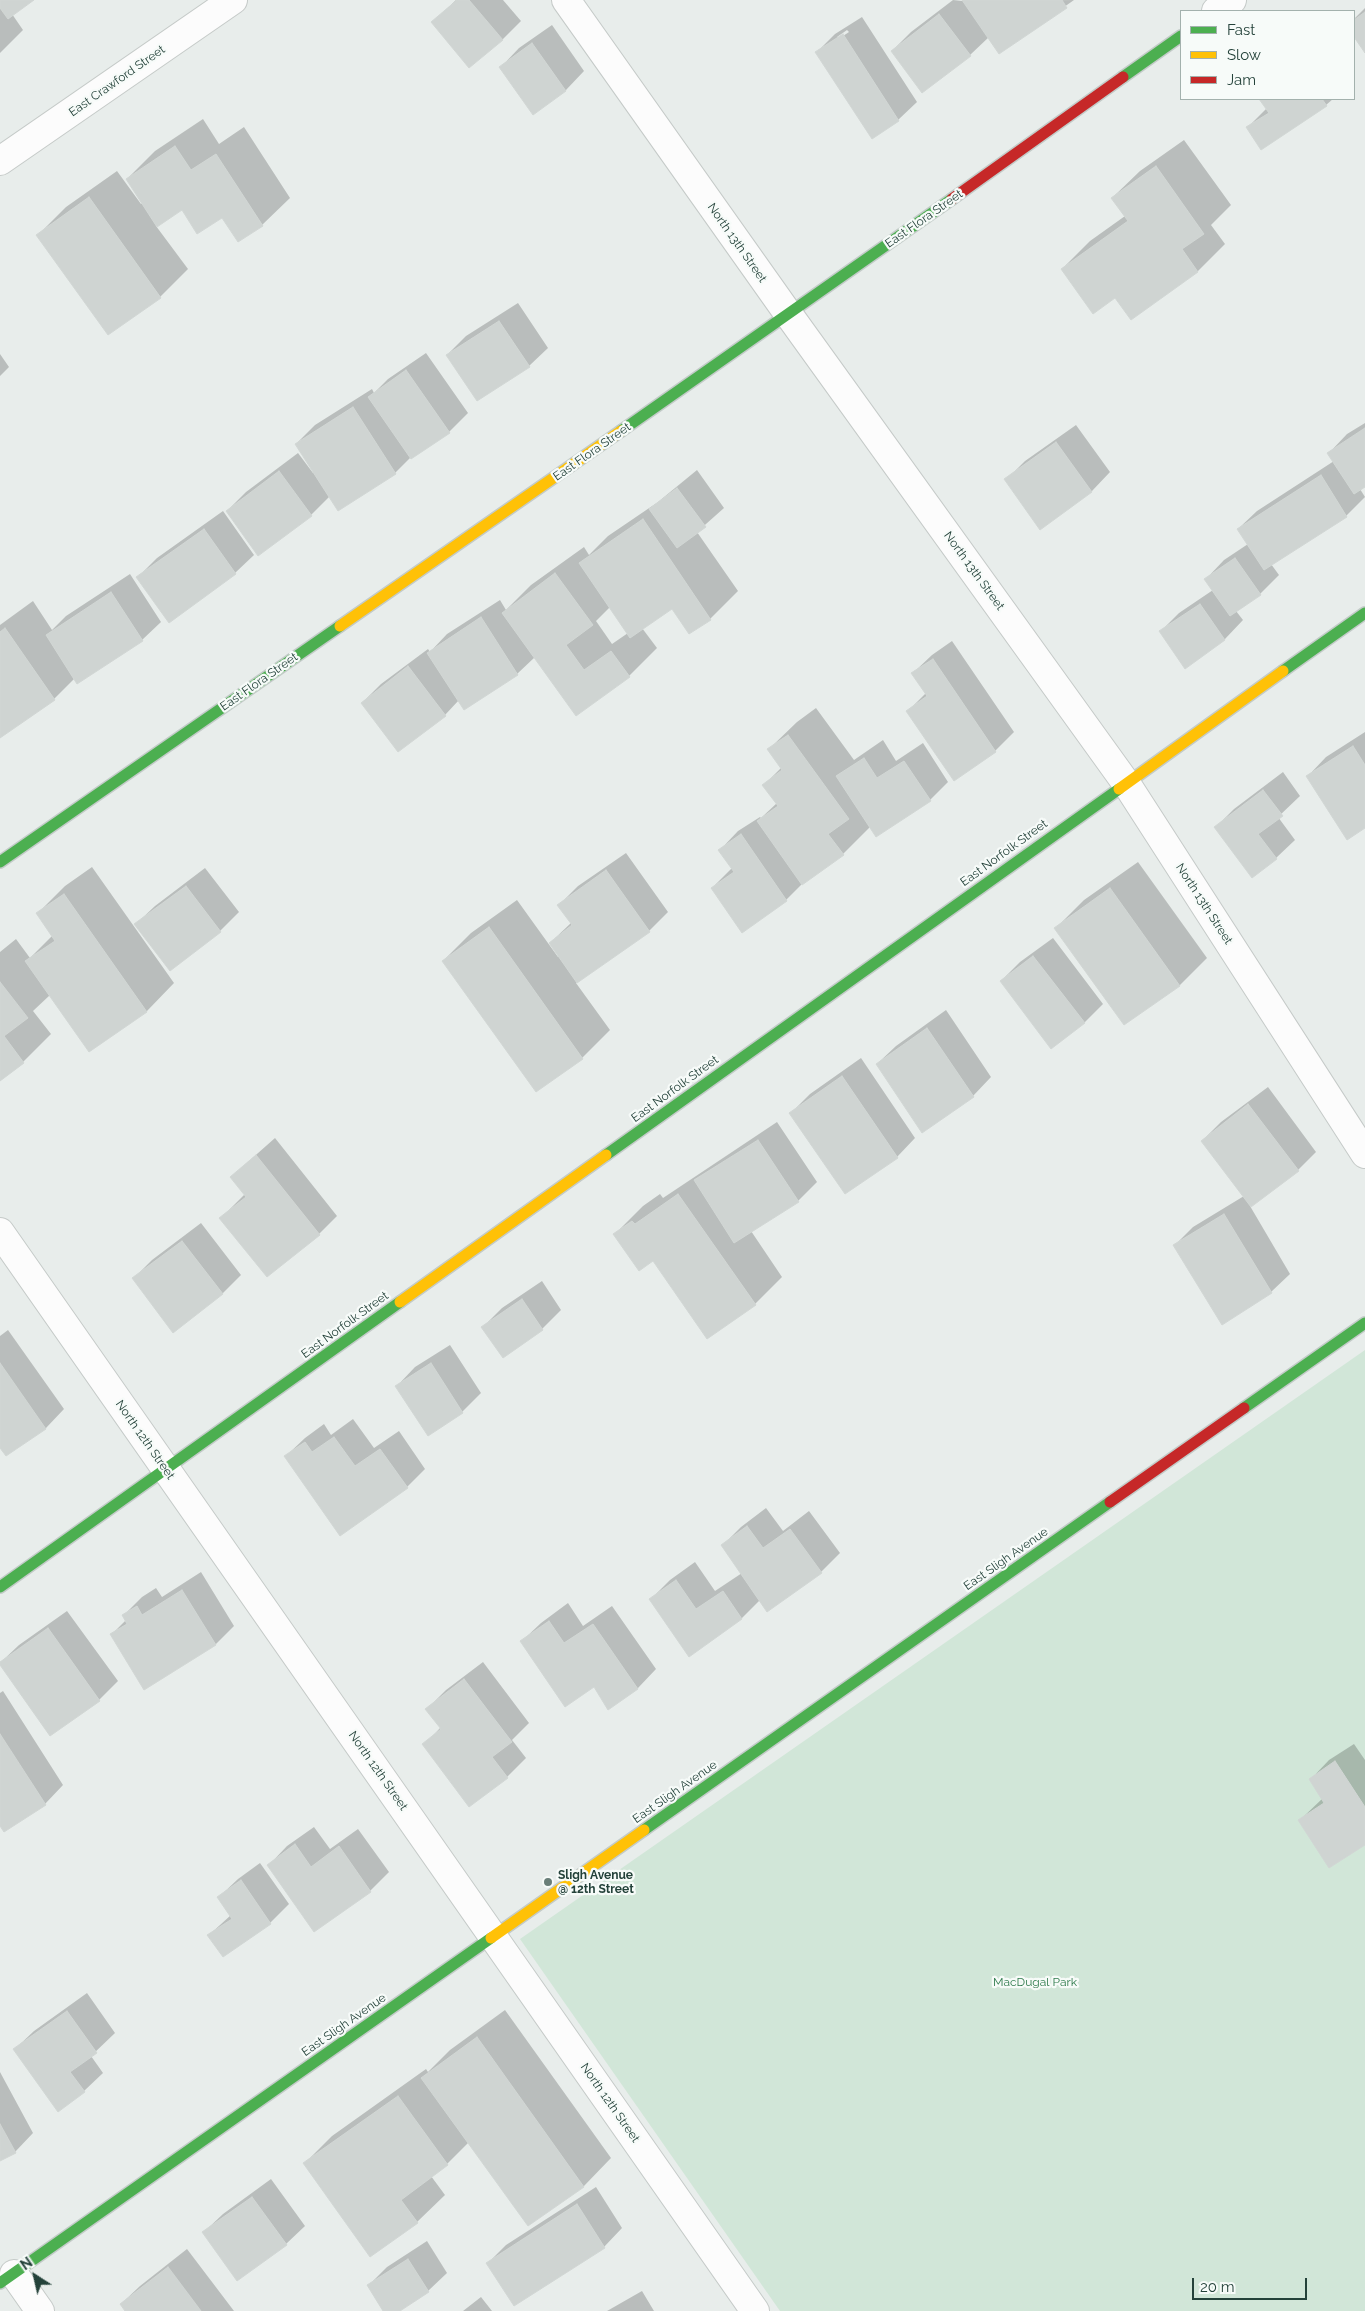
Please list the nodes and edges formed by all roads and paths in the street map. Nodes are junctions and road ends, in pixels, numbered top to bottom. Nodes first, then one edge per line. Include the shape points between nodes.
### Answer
1 (233, 0) edge
2 (566, 0) edge
3 (1232, 0) edge
4 (1217, 10) edge
5 (1180, 37) edge
6 (0, 161) edge
7 (789, 315) junction
8 (1365, 612) edge
9 (1126, 783) junction
10 (0, 862) edge
11 (1365, 1154) edge
12 (0, 1232) edge
13 (1365, 1323) edge
14 (166, 1470) junction
15 (0, 1587) edge
16 (494, 1936) junction
17 (7, 2279) edge
18 (40, 2311) edge
19 (755, 2311) edge

1 - 6 street, East Crawford Street
2 - 7 street, North 13th Street
3 - 4 street
5 - 7 street, East Flora Street
7 - 9 street, North 13th Street
7 - 10 street, East Flora Street
8 - 9 street, East Norfolk Street
9 - 11 street, North 13th Street
9 - 14 street, East Norfolk Street
12 - 14 street, North 12th Street
13 - 16 street, East Sligh Avenue
14 - 15 street, East Norfolk Street
14 - 16 street, North 12th Street
16 - 17 street, East Sligh Avenue
16 - 19 street, North 12th Street
17 - 18 street

